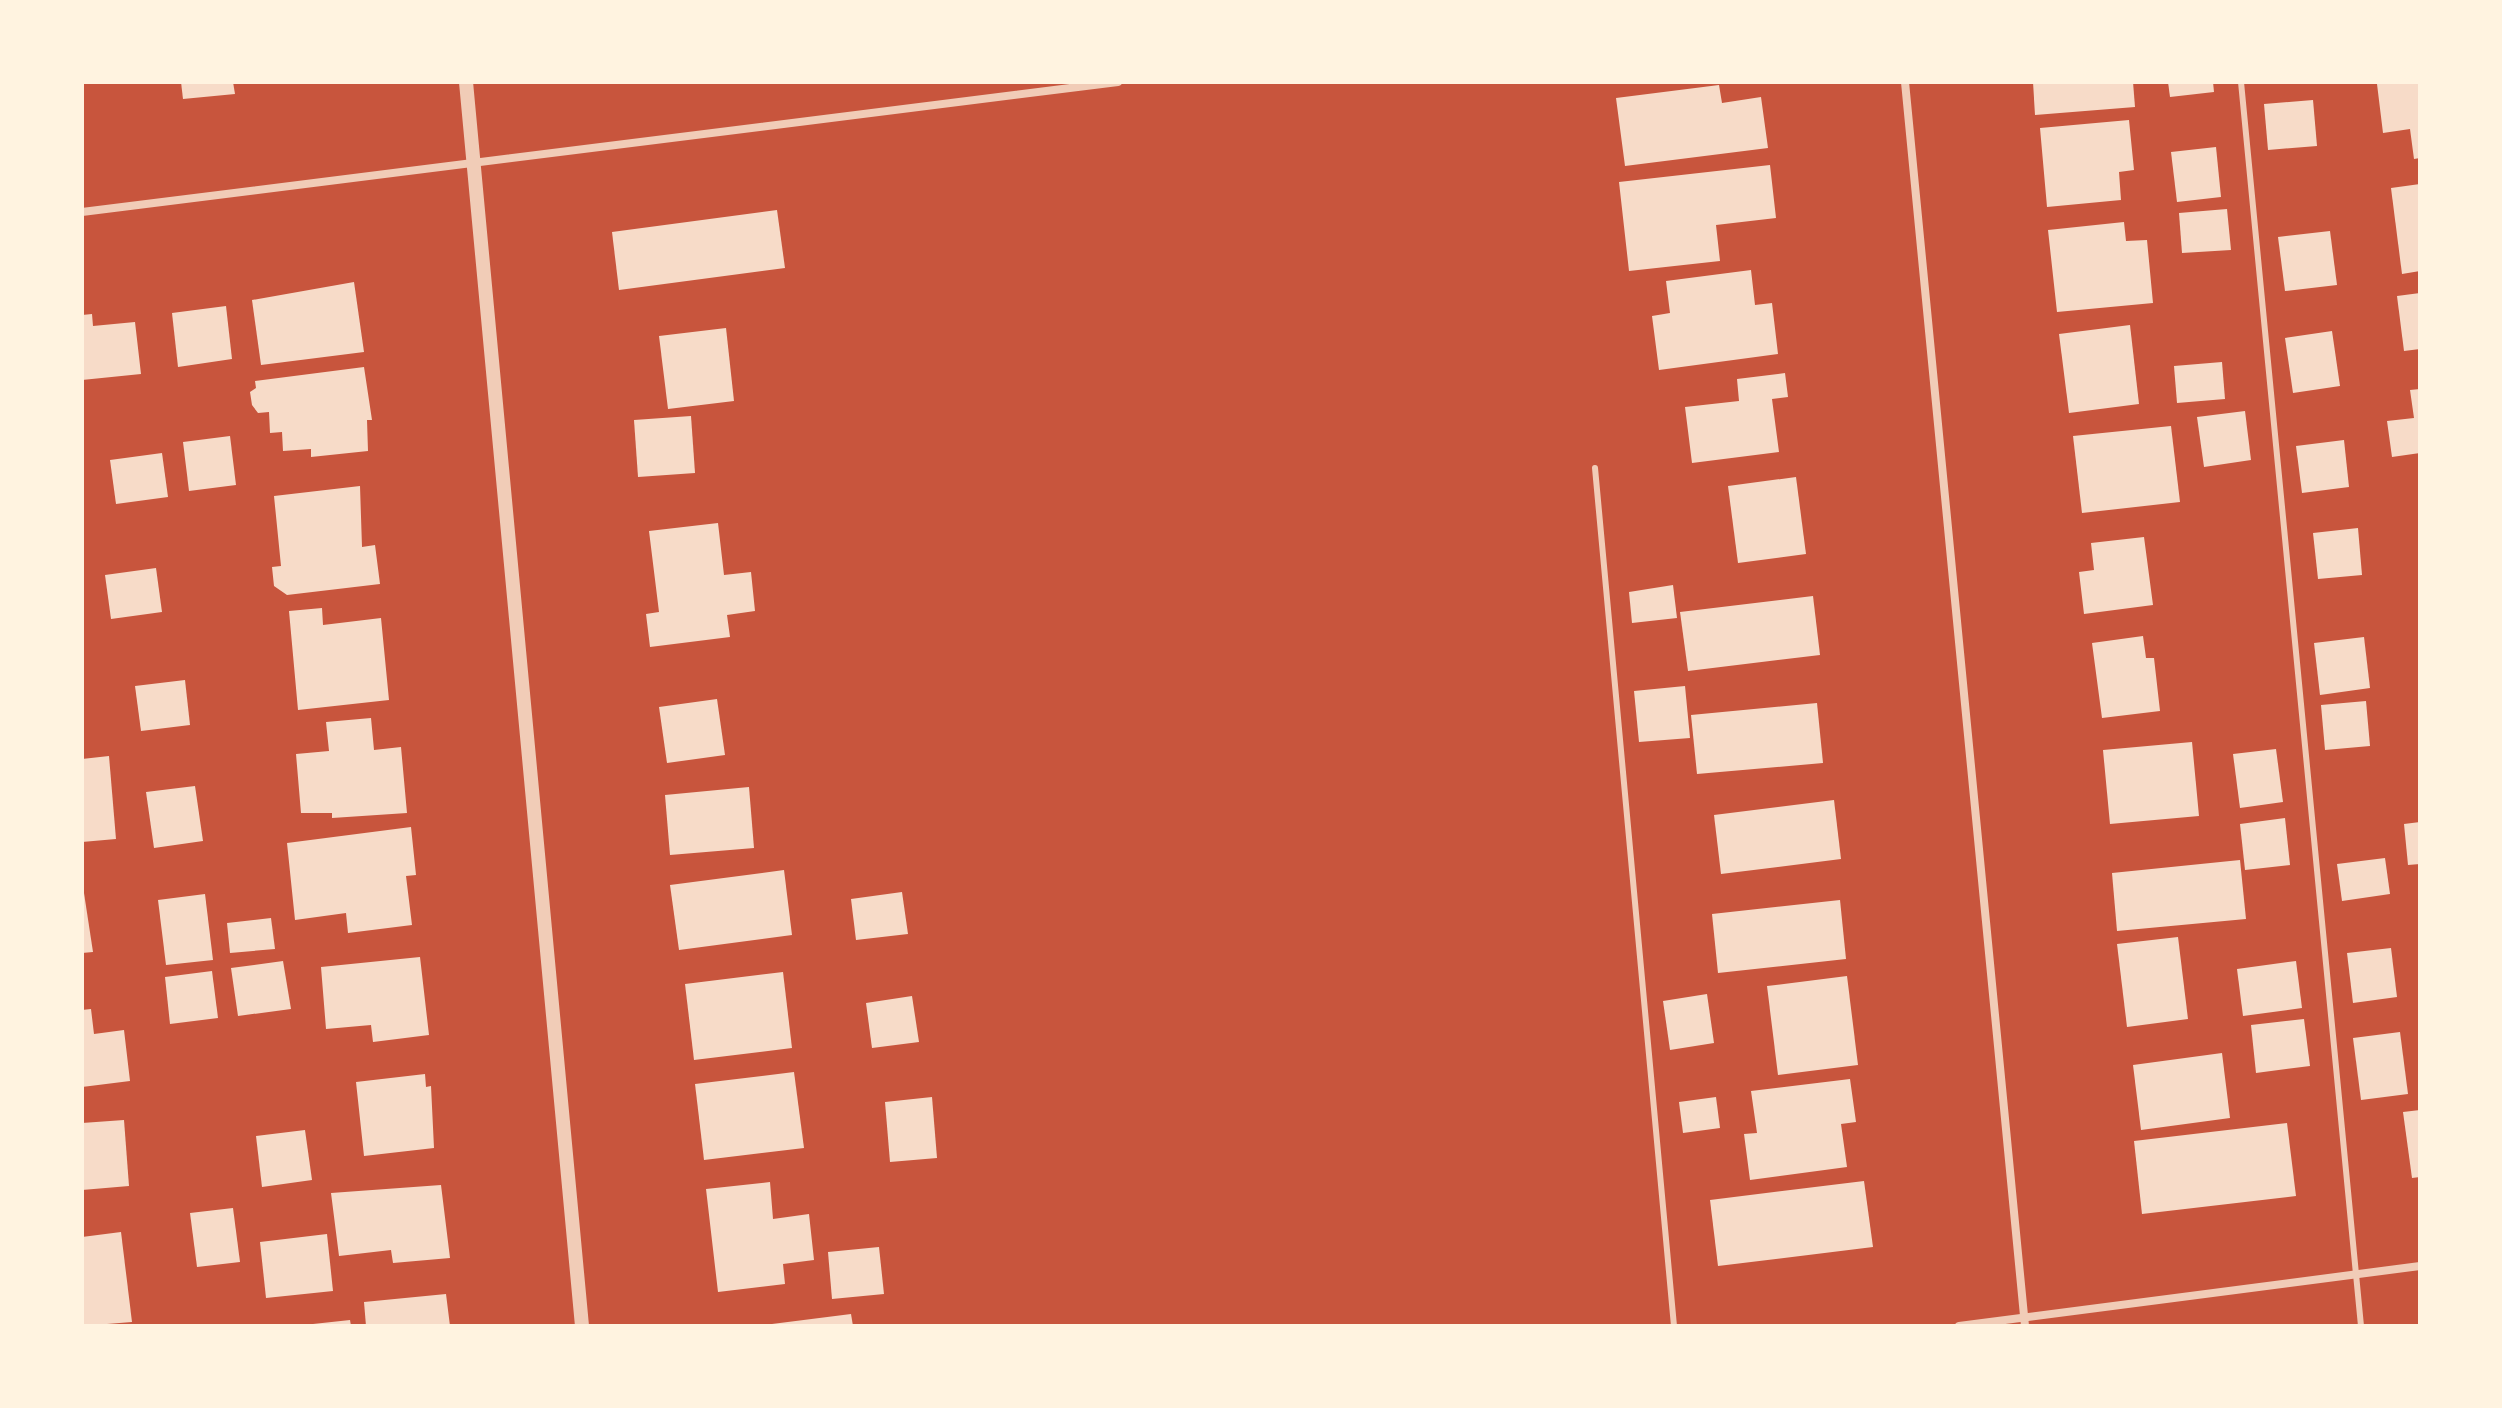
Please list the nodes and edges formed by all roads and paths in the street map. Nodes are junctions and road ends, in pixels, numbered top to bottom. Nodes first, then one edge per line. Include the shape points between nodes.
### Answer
1 (466, 82) edge
2 (1118, 82) edge
3 (1905, 82) edge
4 (2241, 82) edge
5 (474, 163) junction
6 (82, 212) edge
7 (1595, 468) dead end
8 (2420, 1266) edge
9 (2356, 1274) junction
10 (2025, 1322) edge
11 (582, 1326) edge
12 (1674, 1326) edge
13 (1959, 1326) edge
14 (2361, 1326) edge

1 - 5 street
2 - 5 street
3 - 10 street
4 - 9 lane
5 - 6 street
5 - 11 street
7 - 12 lane
8 - 9 street
9 - 10 street
9 - 14 lane
10 - 13 street

